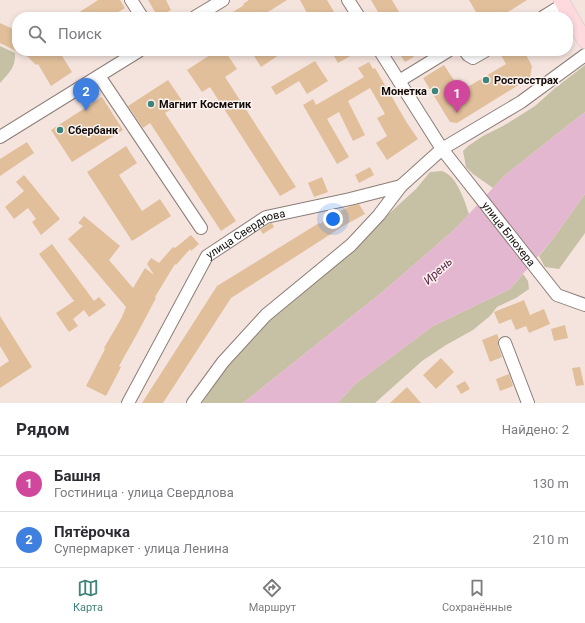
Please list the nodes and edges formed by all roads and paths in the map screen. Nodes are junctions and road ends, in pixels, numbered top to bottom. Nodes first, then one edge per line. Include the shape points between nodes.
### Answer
1 (131, 0) edge
2 (223, 0) edge
3 (348, 0) edge
4 (562, 2) edge
5 (139, 12) edge
6 (203, 12) edge
7 (356, 12) edge
8 (549, 12) edge
9 (568, 12) edge
10 (573, 21) edge
11 (585, 41) edge
12 (585, 55) edge
13 (131, 56) edge
14 (383, 56) edge
15 (440, 56) edge
16 (99, 76) junction
17 (399, 81) junction
18 (0, 137) edge
19 (442, 149) junction
20 (401, 186) junction
21 (201, 228) dead end
22 (585, 305) edge
23 (505, 343) dead end
24 (128, 403) edge
25 (193, 403) edge
26 (528, 403) edge

1 - 5 street
2 - 6 street
3 - 7 street
4 - 8 street
4 - 9 main road
10 - 11 main road
12 - 19 street, улица Свердлова via 521,102
13 - 16 street
14 - 17 street, улица Блюхера
15 - 17 street
16 - 18 street
16 - 21 street
17 - 19 street, улица Блюхера
19 - 20 street, улица Свердлова
19 - 22 street, улица Блюхера via 557,295
20 - 24 street, улица Свердлова via 266,217 207,256
20 - 25 street, улица Свердлова via 351,245 266,315 223,362
23 - 26 street

